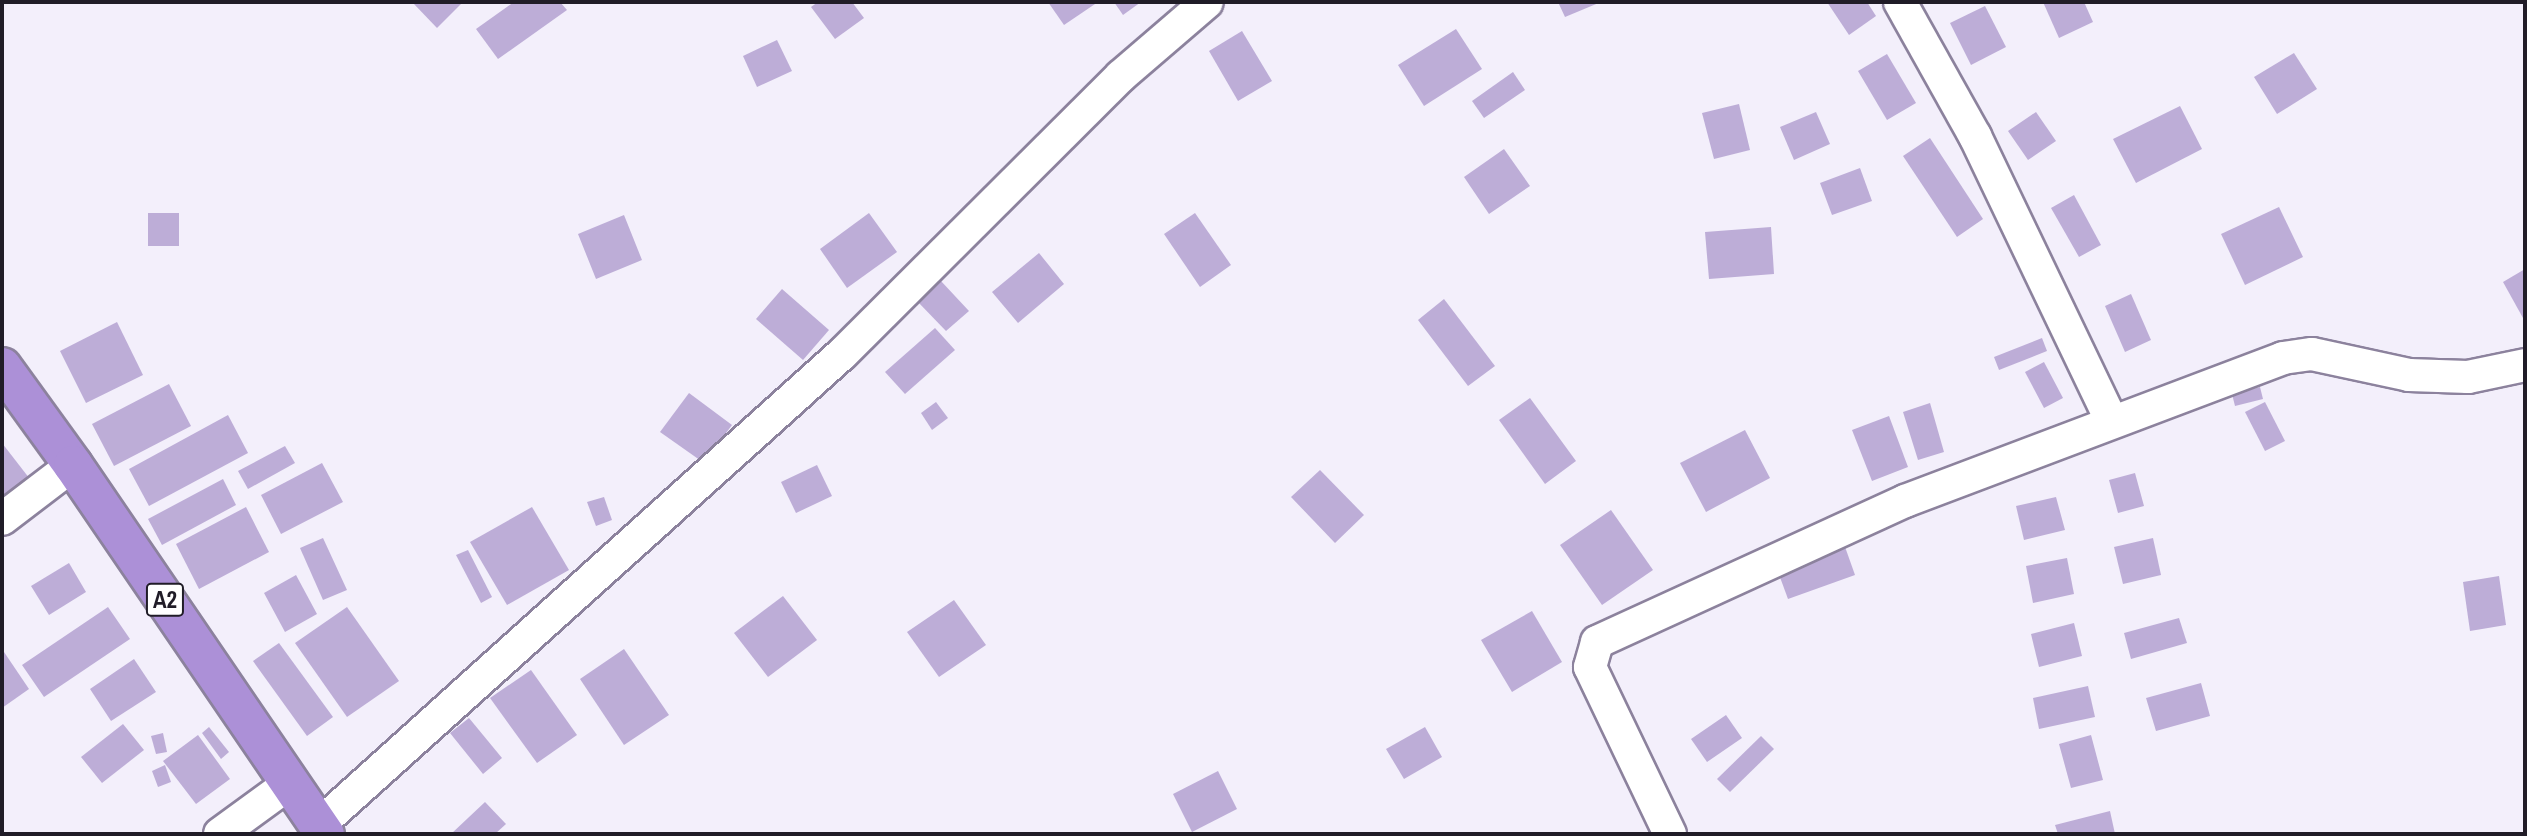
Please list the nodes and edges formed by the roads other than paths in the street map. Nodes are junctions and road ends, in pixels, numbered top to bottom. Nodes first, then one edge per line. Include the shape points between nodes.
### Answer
1 (1207, 2) edge
2 (1900, 2) edge
3 (2525, 365) edge
4 (2, 367) edge
5 (2112, 422) junction
6 (73, 465) junction
7 (2, 519) edge
8 (290, 783) junction
9 (322, 830) edge
10 (220, 834) edge
11 (1670, 834) edge

1 - 9 street via 1121,76 843,353
2 - 5 street via 1975,136
3 - 5 street via 2468,377 2409,375 2312,354 2283,358
4 - 6 highway, A2
5 - 11 street via 1905,501 1597,642 1590,667
6 - 7 street
6 - 8 highway, A2
8 - 9 highway, A2
8 - 10 street

